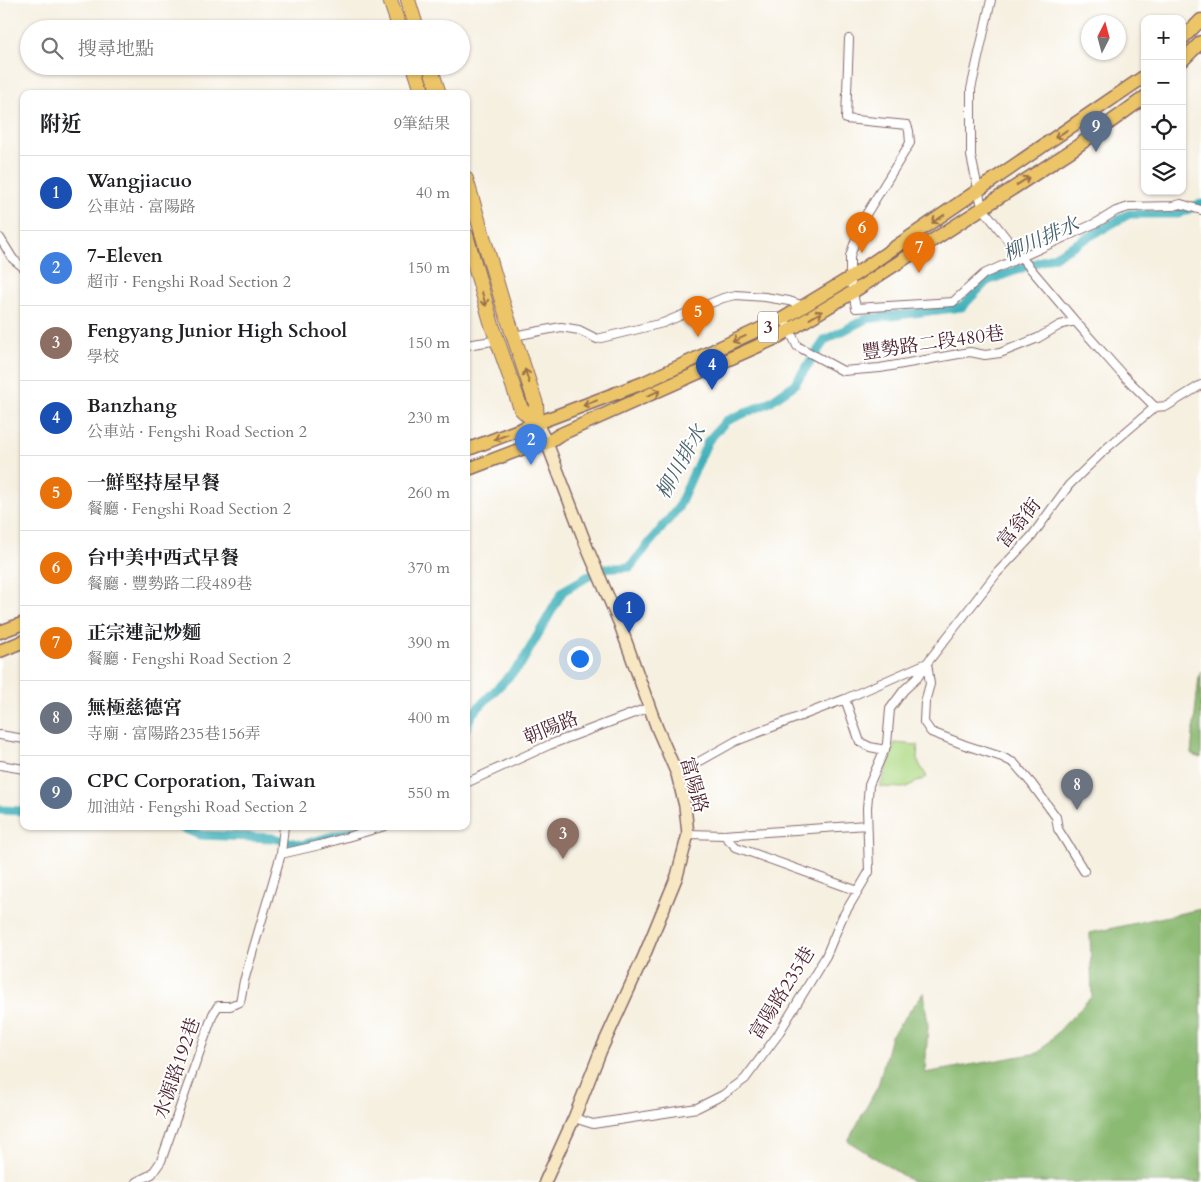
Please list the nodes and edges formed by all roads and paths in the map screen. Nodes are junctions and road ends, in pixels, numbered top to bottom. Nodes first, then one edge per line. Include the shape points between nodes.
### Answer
1 (390, 0) edge
2 (408, 0) edge
3 (991, 0) edge
4 (397, 20) edge
5 (414, 20) edge
6 (1201, 20) edge
7 (1186, 35) edge
8 (849, 39) dead end
9 (1201, 42) edge
10 (1184, 60) edge
11 (417, 75) edge
12 (433, 75) edge
13 (1141, 79) edge
14 (422, 90) edge
15 (437, 90) edge
16 (1141, 100) edge
17 (978, 191) junction
18 (470, 193) edge
19 (982, 208) junction
20 (1200, 210) edge
21 (0, 238) edge
22 (470, 249) edge
23 (1022, 259) junction
24 (20, 265) edge
25 (850, 278) junction
26 (853, 292) junction
27 (804, 306) junction
28 (784, 318) junction
29 (1075, 321) junction
30 (789, 331) junction
31 (519, 335) dead end
32 (492, 340) dead end
33 (470, 345) edge
34 (1201, 385) edge
35 (1155, 407) junction
36 (537, 424) junction
37 (547, 443) junction
38 (470, 449) edge
39 (470, 468) edge
40 (20, 624) edge
41 (0, 632) edge
42 (20, 643) edge
43 (0, 651) edge
44 (927, 663) junction
45 (845, 699) junction
46 (650, 707) junction
47 (0, 736) edge
48 (20, 738) edge
49 (885, 750) junction
50 (0, 765) edge
51 (20, 769) edge
52 (677, 774) junction
53 (470, 781) edge
54 (867, 824) junction
55 (284, 830) edge
56 (371, 830) edge
57 (688, 834) junction
58 (724, 835) junction
59 (281, 854) junction
60 (1084, 871) dead end
61 (858, 891) junction
62 (574, 1118) junction
63 (136, 1182) edge
64 (545, 1182) edge

1 - 4 highway
2 - 5 highway
3 - 17 street via 971,90 971,156
6 - 7 main road
8 - 25 street via 846,119 906,125 910,130 910,143 862,221 850,256
9 - 10 main road
11 - 14 highway
12 - 15 highway
13 -> 17 main road, 3
19 -> 16 main road, 3 via 1072,150
17 - 19 street
17 -> 25 main road, 3
36 -> 18 highway via 536,404
19 - 23 street
19 - 26 main road, 3
20 - 23 street via 1181,204 1116,210
21 - 24 street
22 -> 36 highway via 521,410
23 - 26 street via 984,274 953,302 856,308
23 - 29 street
25 - 26 street
25 - 27 main road, 3
30 -> 26 main road, 3
27 - 28 main road, 3
27 - 31 street via 772,298 736,296 723,298 677,318 597,339 579,330 561,327
28 - 30 street, 豐勢路二段480巷
28 -> 36 main road, 3 via 643,383
29 - 30 street, 豐勢路二段480巷 via 1000,353 970,352 880,368 843,371 797,346
29 - 35 street
37 -> 30 main road, 3
32 - 33 street
34 - 35 street via 1167,406
35 - 44 street, 富翁街 via 1069,485 1032,536 998,573
36 - 37 street, 富陽路
36 -> 38 main road, 3
37 - 39 main road, 3 via 529,446
37 - 46 street, 富陽路
40 - 41 main road
42 - 43 main road
44 - 45 street, 富翁街
44 - 49 street, 富陽路235巷 via 890,709
44 - 60 street via 930,684 924,702 924,722 932,732 1014,763 1056,817 1058,829
45 - 49 street via 860,742 870,748
45 - 52 street, 富翁街 via 736,741
46 - 52 street, 富陽路
46 - 53 street, 朝陽路 via 549,745
47 - 48 street
49 - 54 street, 富陽路235巷 via 869,785
50 - 51 street
52 - 57 street, 富陽路
54 - 58 street
54 - 61 street, 富陽路235巷 via 869,872
55 - 59 street, 水源路192巷
56 - 59 street
57 - 58 street
57 - 62 street, 富陽路 via 677,876
58 - 61 street via 736,847
59 - 63 street, 水源路192巷 via 240,1002 218,1006 213,1014 161,1161 152,1174
61 - 62 street, 富陽路235巷 via 826,956 777,1036 745,1079 697,1108 593,1124
62 - 64 street, 富陽路

